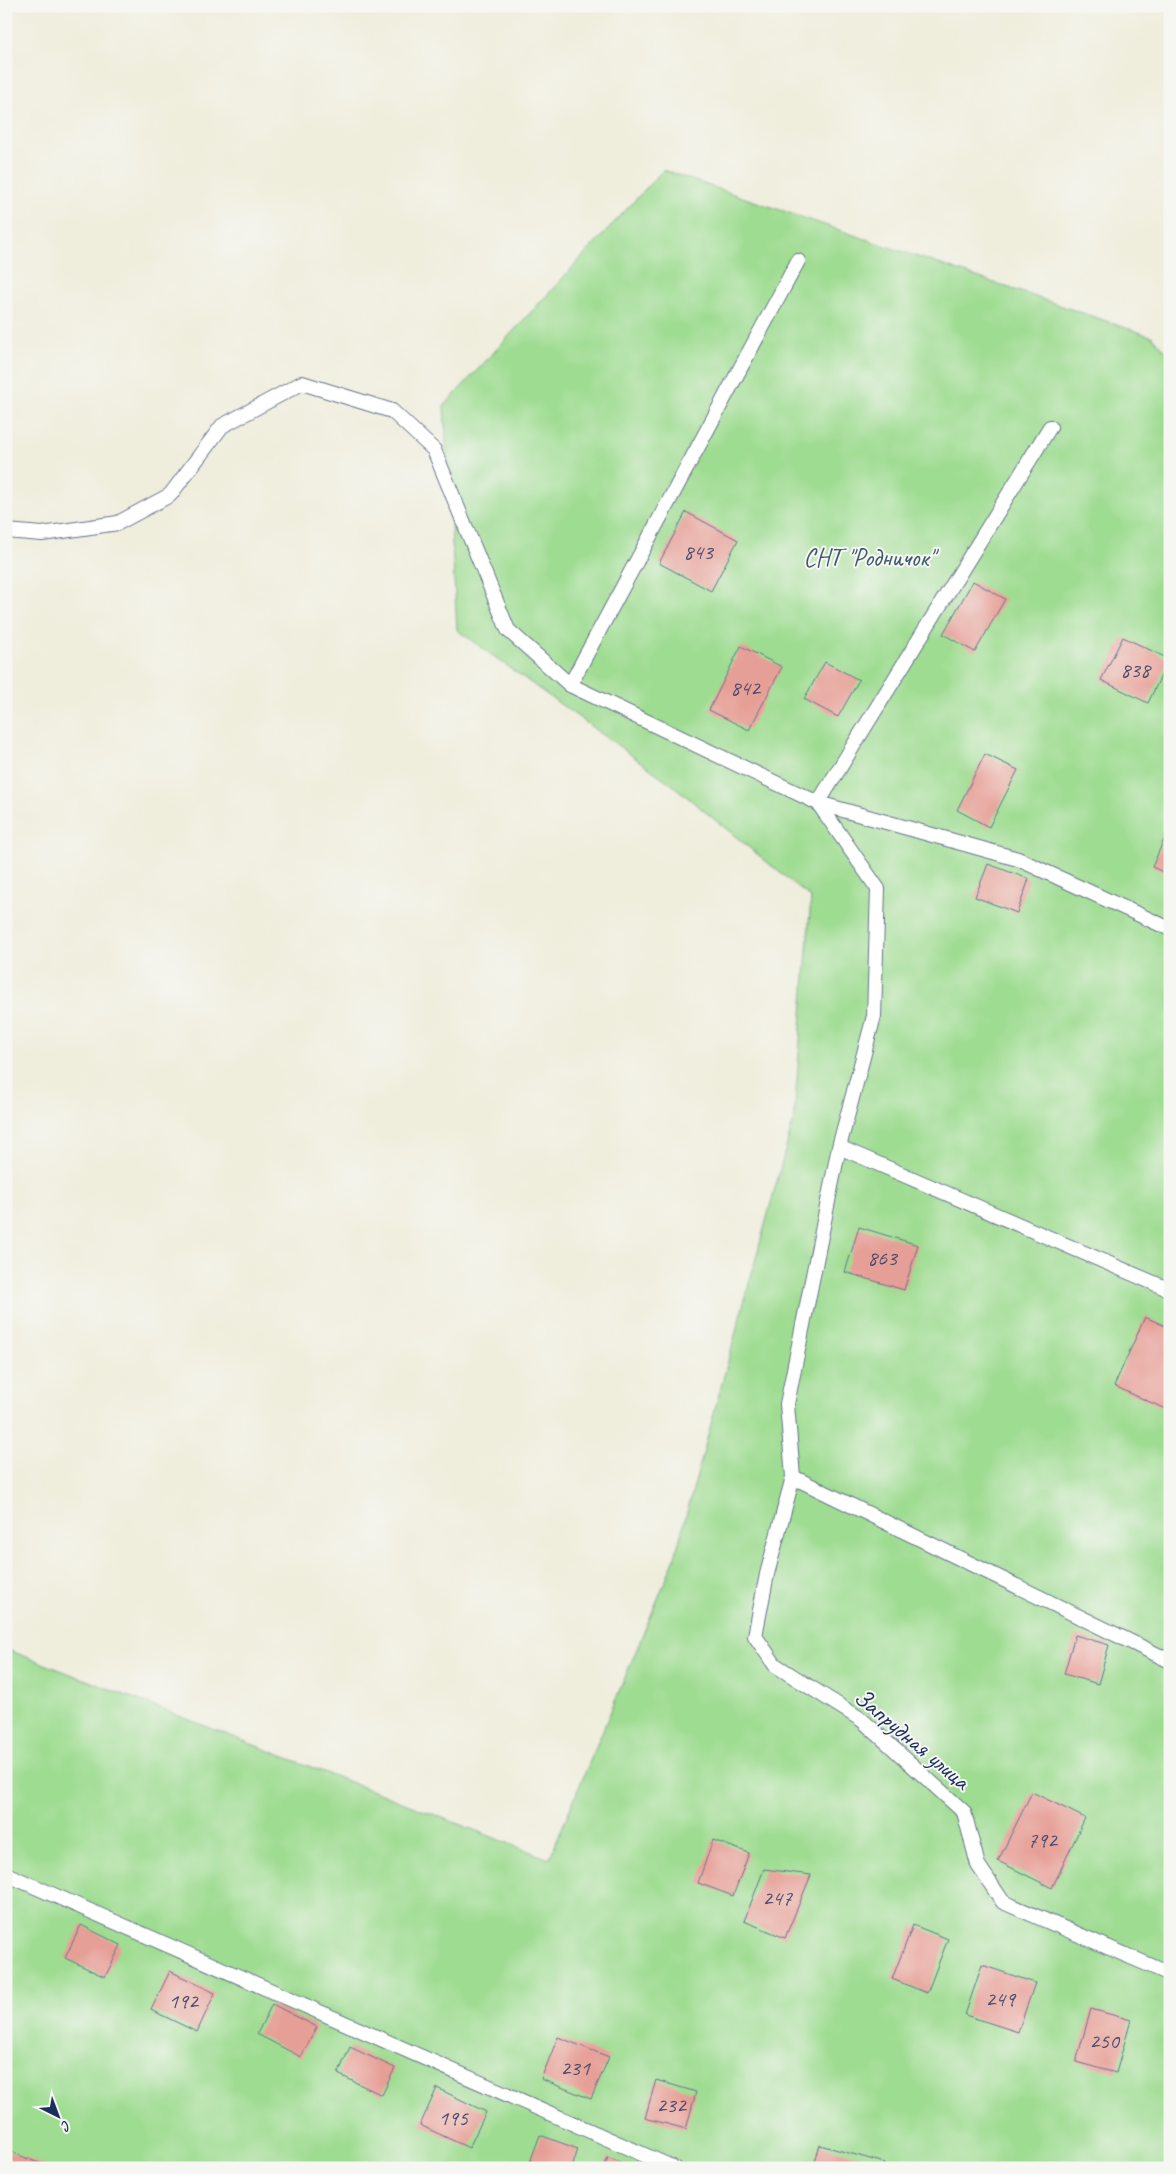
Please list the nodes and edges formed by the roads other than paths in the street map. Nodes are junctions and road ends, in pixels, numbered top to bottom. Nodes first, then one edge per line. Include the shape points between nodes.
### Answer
1 (798, 261) dead end
2 (1050, 427) dead end
3 (6, 532) edge
4 (570, 684) junction
5 (818, 803) junction
6 (1170, 929) edge
7 (839, 1147) junction
8 (1170, 1290) edge
9 (793, 1477) junction
10 (1170, 1661) edge
11 (6, 1874) edge
12 (1170, 1974) edge
13 (674, 2168) edge

1 - 4 lane
2 - 5 lane
3 - 4 lane via 42,534 118,524 170,495 222,426 302,383 392,411 434,450 508,630
4 - 5 lane
5 - 6 lane via 1018,859
5 - 7 lane via 878,889 874,1016
7 - 8 lane
7 - 9 lane via 787,1404
9 - 10 lane
9 - 12 lane, Запрудная улица via 755,1636 775,1665 862,1720 964,1812 978,1865 1003,1902
11 - 13 lane

